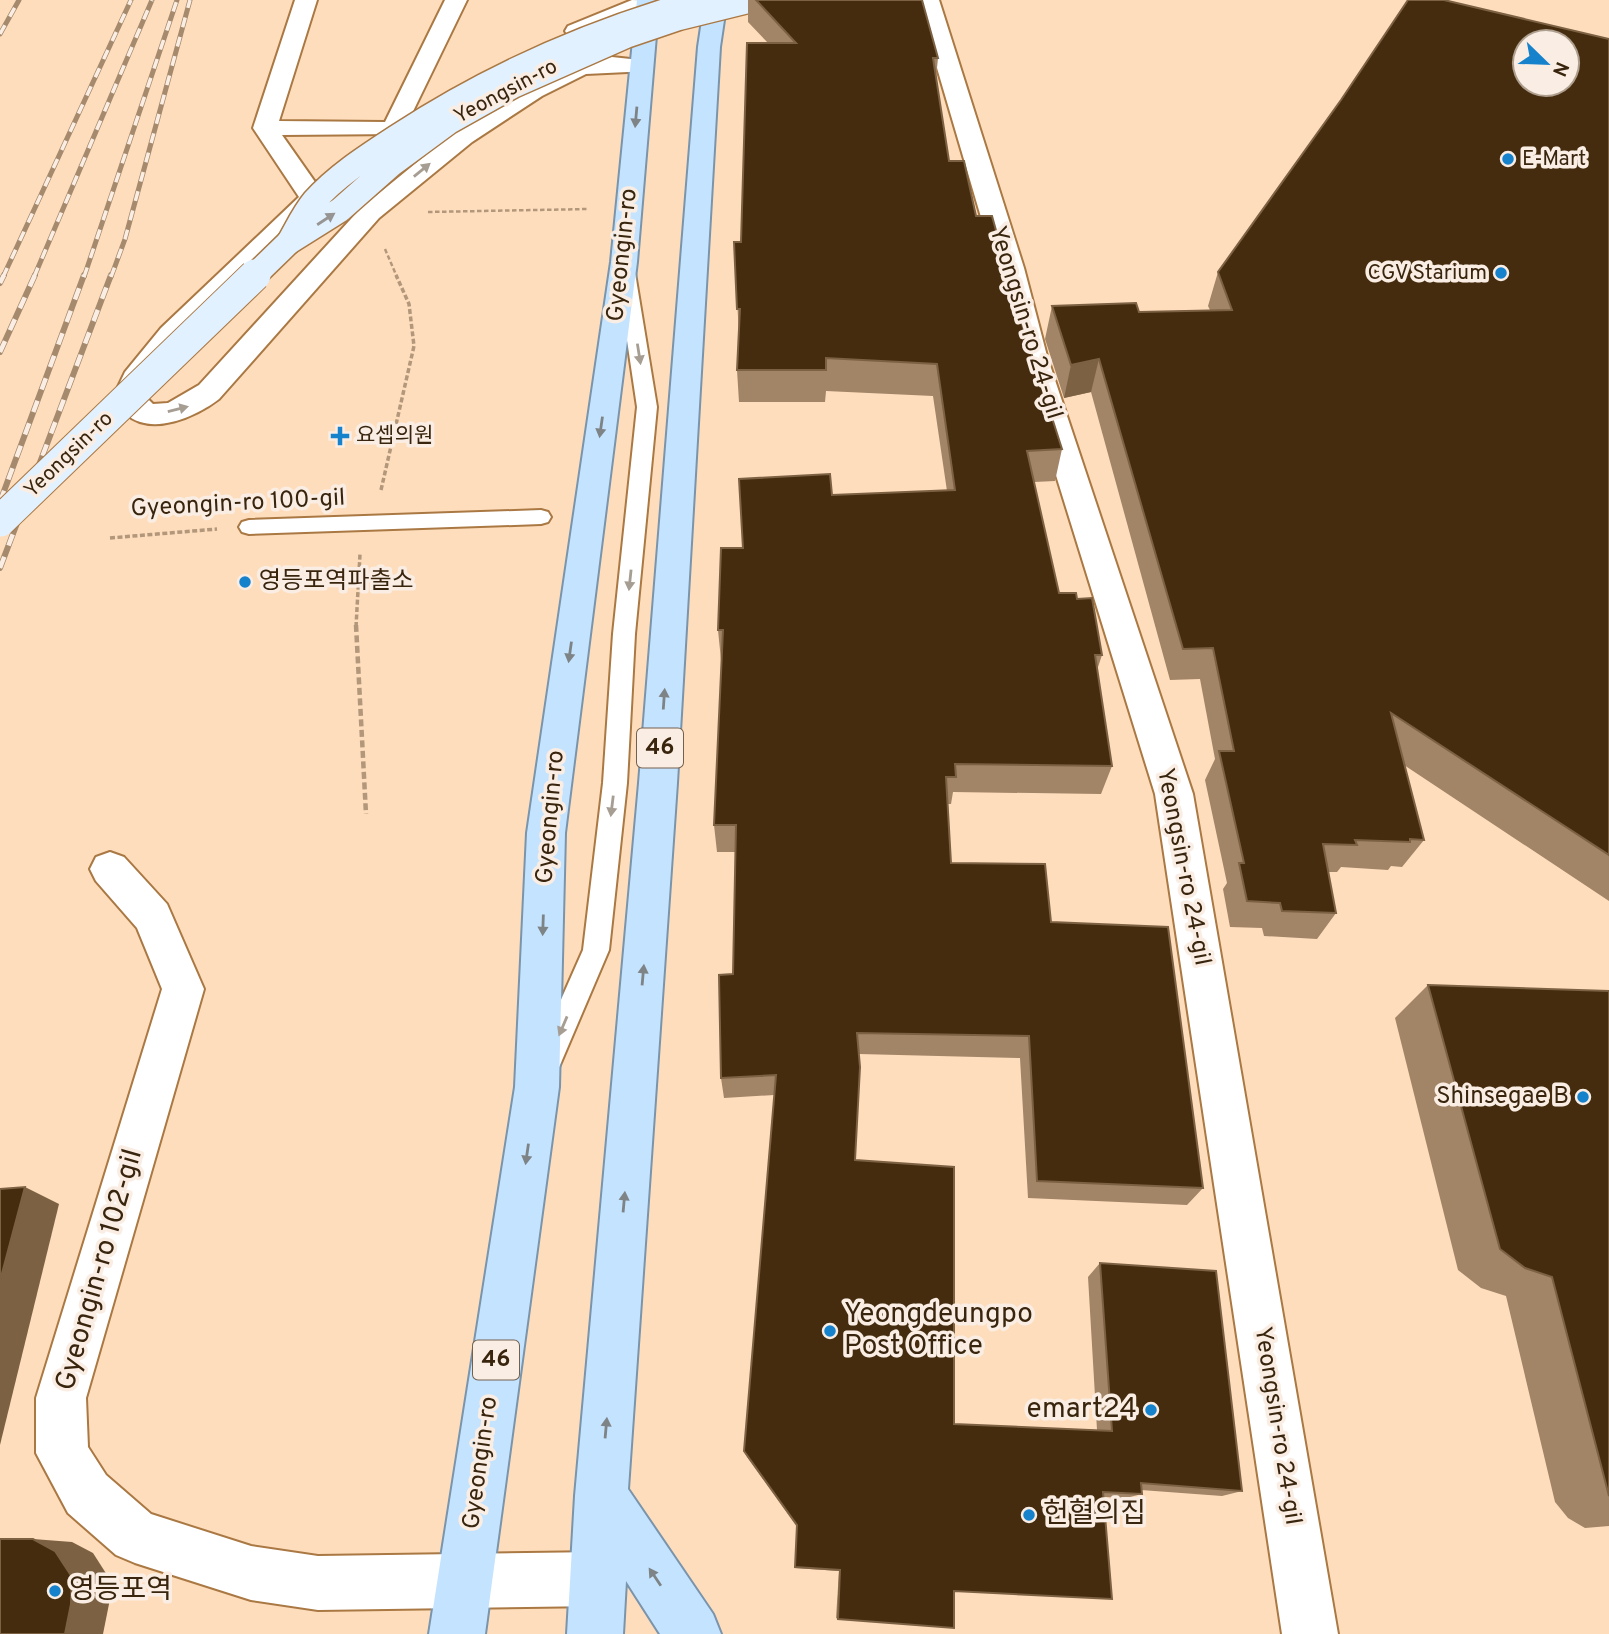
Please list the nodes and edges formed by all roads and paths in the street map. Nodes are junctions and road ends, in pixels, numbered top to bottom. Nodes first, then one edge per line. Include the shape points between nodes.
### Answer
1 (306, 0) edge
2 (456, 0) edge
3 (648, 0) edge
4 (703, 0) edge
5 (716, 0) edge
6 (752, 0) edge
7 (928, 0) edge
8 (641, 66) junction
9 (265, 128) junction
10 (393, 129) junction
11 (312, 196) junction
12 (588, 209) dead end
13 (370, 214) junction
14 (289, 242) junction
15 (624, 262) junction
16 (541, 517) dead end
17 (0, 521) edge
18 (369, 523) junction
19 (249, 527) joint
20 (110, 538) dead end
21 (366, 814) dead end
22 (110, 869) dead end
23 (537, 1087) junction
24 (601, 1496) junction
25 (599, 1579) junction
26 (464, 1581) junction
27 (457, 1634) edge
28 (595, 1634) edge
29 (693, 1634) edge
30 (1310, 1634) edge

1 - 9 street
2 - 10 street
3 - 8 main road, Gyeongin-ro
3 - 10 street via 464,85
4 - 14 main road, Yeongsin-ro, bridge via 618,24 551,51 429,115 314,202
24 -> 5 main road, 46
14 -> 6 main road, Yeongsin-ro, bridge via 340,210 449,122 513,86 626,36
7 - 30 street, Yeongsin-ro 24-gil via 1033,356 1174,794
13 -> 8 street via 463,137 534,91 597,64
8 -> 15 main road, Gyeongin-ro
9 - 10 street
9 - 11 street
10 - 11 street
11 -> 13 street via 171,334 135,379 129,394 133,405 147,414 194,404
12 - 13 path, Gyeongin-ro
13 - 18 path via 409,304 414,346 378,502
14 - 17 main road, Yeongsin-ro, bridge
15 -> 23 main road, Gyeongin-ro / 46 via 546,833
15 -> 23 lane via 647,407 624,634 615,783 596,950
16 - 18 lane, Gyeongin-ro 100-gil
18 - 19 lane, Gyeongin-ro 100-gil
18 - 21 path, Gyeongin-ro 100-gil via 361,539 355,637
19 - 20 path, Gyeongin-ro 100-gil
22 - 26 street, Gyeongin-ro 102-gil via 153,917 183,989 61,1398 62,1452 87,1494 135,1536 251,1573 318,1583
23 -> 26 main road, Gyeongin-ro / 46
24 - 25 main road, 46
29 -> 24 main road
25 - 26 street, Gyeongin-ro 102-gil
25 - 28 main road, 46
26 - 27 main road, Gyeongin-ro / 46

